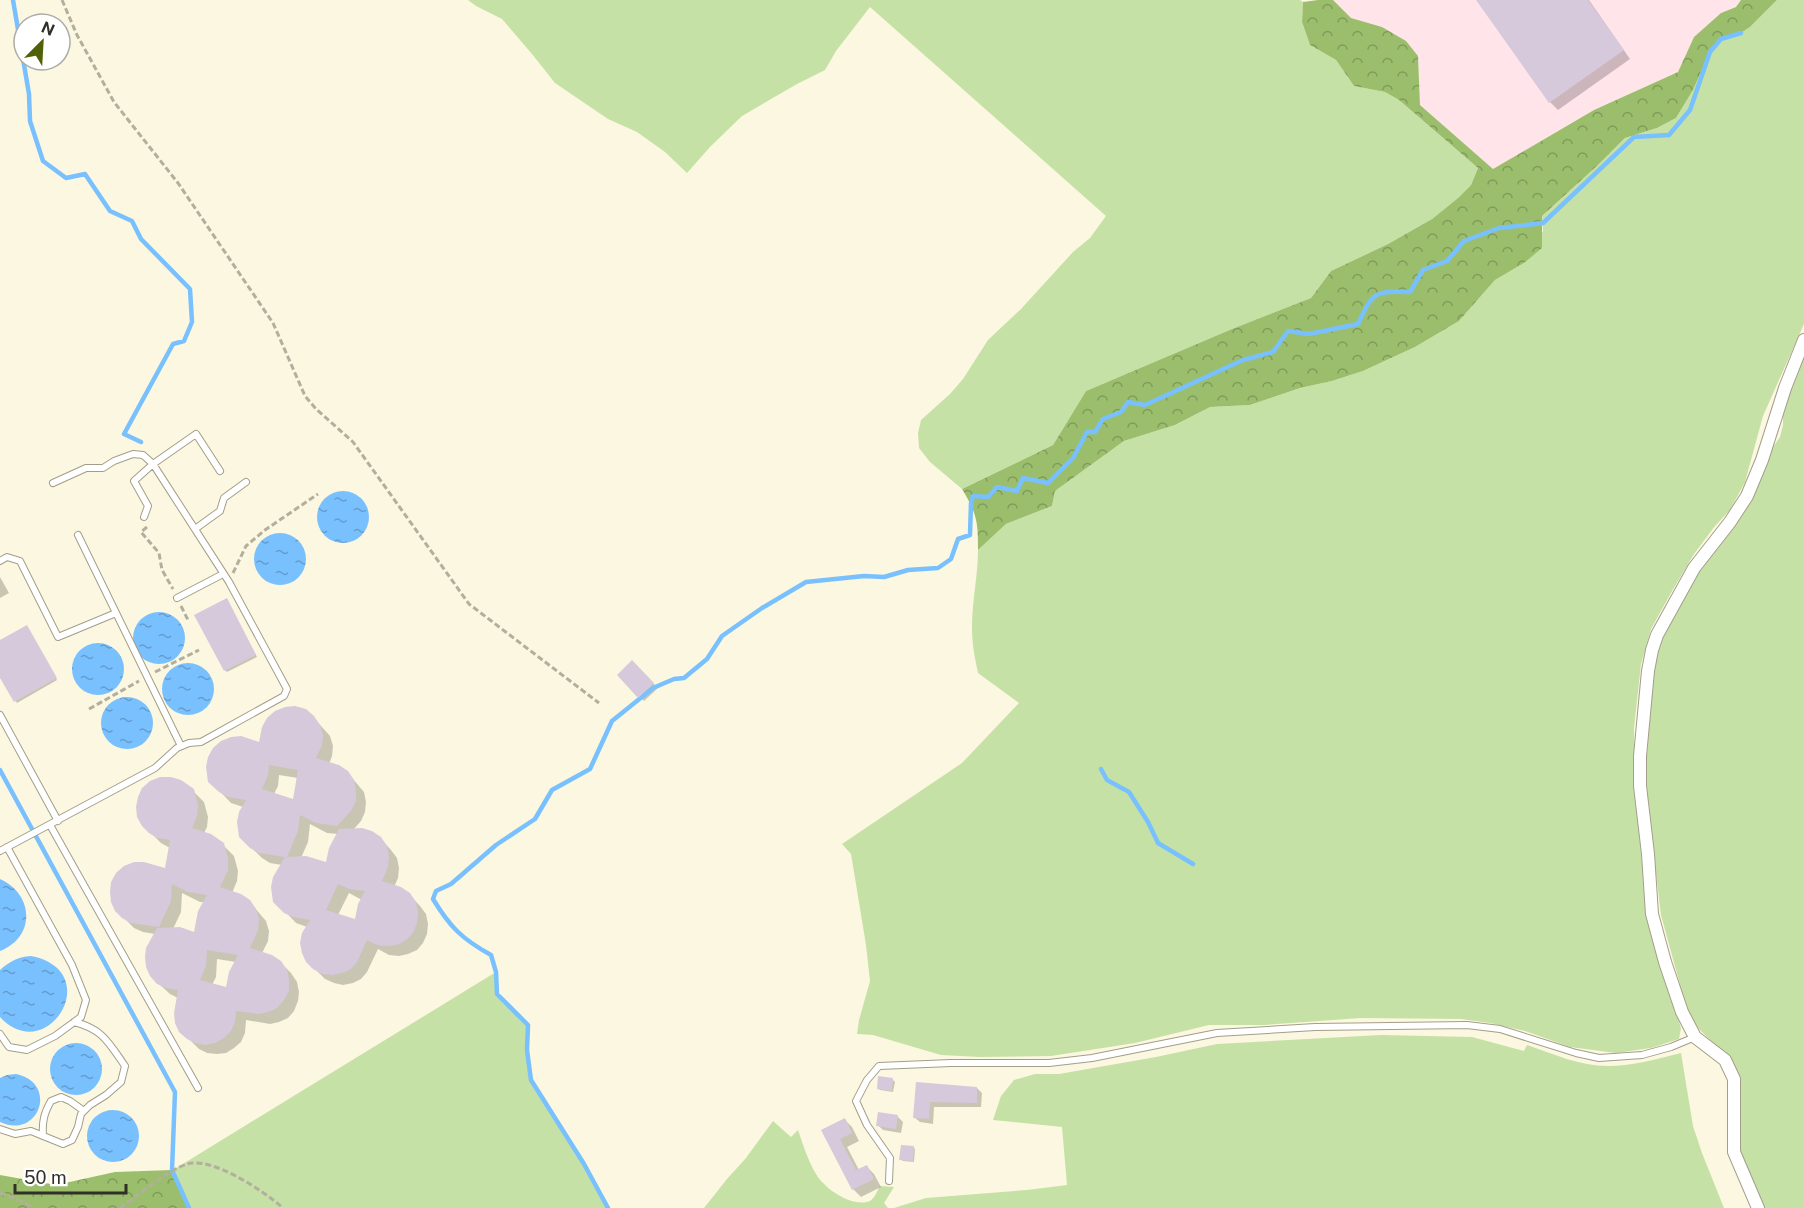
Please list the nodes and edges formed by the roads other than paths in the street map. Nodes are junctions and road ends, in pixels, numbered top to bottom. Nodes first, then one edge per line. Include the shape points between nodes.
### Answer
1 (1804, 340) edge
2 (153, 464) junction
3 (220, 471) dead end
4 (246, 482) dead end
5 (53, 483) dead end
6 (144, 517) road end
7 (195, 529) junction
8 (78, 535) dead end
9 (0, 561) edge
10 (223, 573) junction
11 (177, 598) road end
12 (116, 613) junction
13 (0, 715) edge
14 (181, 746) junction
15 (58, 821) junction
16 (47, 827) junction
17 (7, 847) junction
18 (0, 851) edge
19 (74, 1022) junction
20 (0, 1034) edge
21 (1695, 1037) junction
22 (198, 1088) dead end
23 (84, 1111) junction
24 (0, 1129) edge
25 (43, 1136) junction
26 (889, 1181) dead end
27 (1758, 1208) edge

1 - 21 street via 1747,496 1694,568 1657,635 1648,671 1640,786 1652,914 1682,1012
2 - 3 lane via 196,434
2 - 5 lane via 143,454 133,454
2 - 6 lane via 134,481 148,506
2 - 7 lane
4 - 7 lane via 224,498 220,511
7 - 10 lane
8 - 12 lane
9 - 12 lane via 7,557 20,561 58,637
10 - 11 lane
10 - 14 lane via 287,689 284,696 201,742
12 - 14 lane
13 - 15 lane
14 - 15 lane via 155,768
15 - 16 lane
16 - 17 lane
16 - 22 lane
17 - 18 lane
17 - 19 lane via 72,965 86,1000 81,1017
19 - 20 lane via 27,1050 9,1047
19 - 23 lane via 99,1031 125,1066 121,1082
21 - 26 lane via 1642,1055 1599,1058 1500,1029 1467,1025 1315,1027 1217,1033 1049,1063 879,1066 856,1101 890,1158
21 - 27 street via 1725,1060 1734,1079 1734,1152
23 - 25 lane via 72,1140 63,1144
23 - 25 lane via 61,1097 51,1101 45,1111
24 - 25 lane via 15,1134 31,1131

